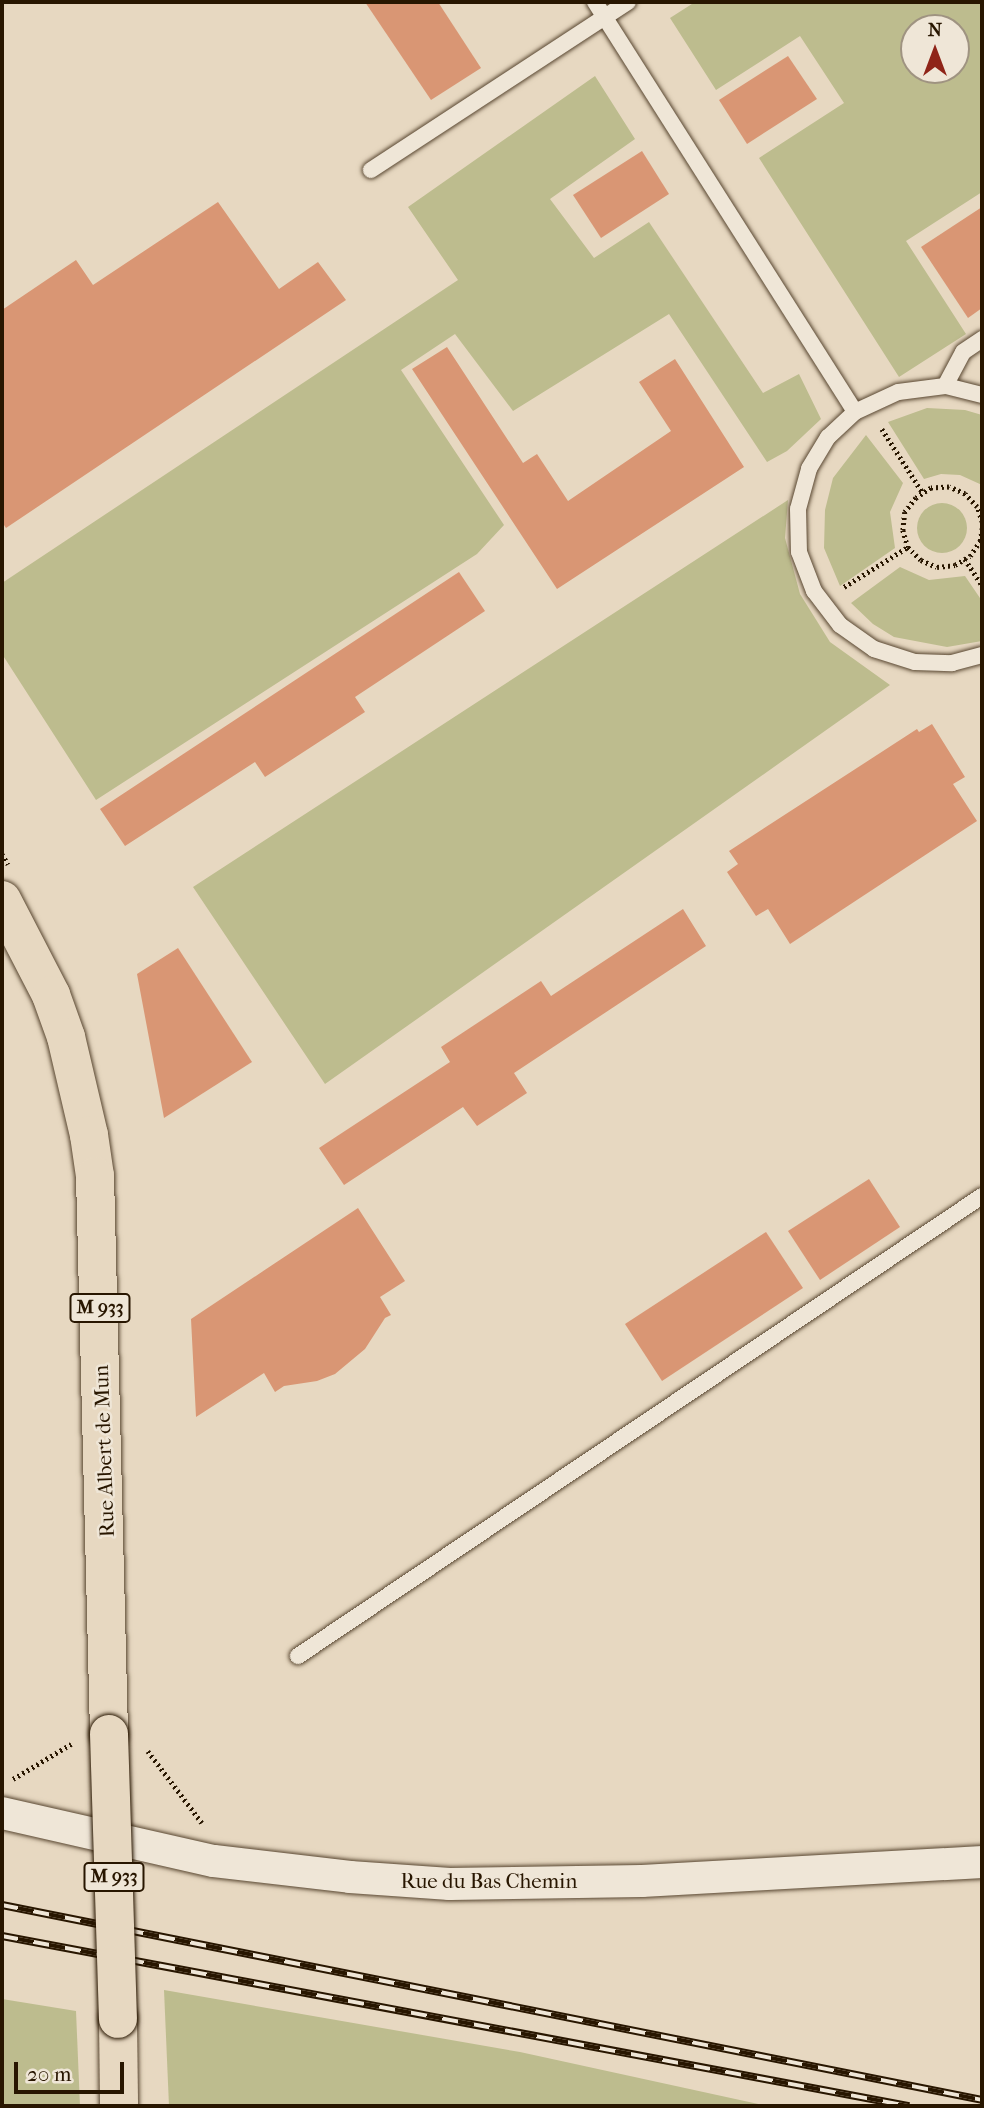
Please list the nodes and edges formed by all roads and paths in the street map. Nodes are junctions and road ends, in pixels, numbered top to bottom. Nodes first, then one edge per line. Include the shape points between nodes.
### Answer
1 (596, 2) edge
2 (628, 2) edge
3 (605, 17) junction
4 (371, 170) dead end
5 (982, 339) edge
6 (944, 386) junction
7 (982, 395) edge
8 (861, 409) junction
9 (923, 493) junction
10 (980, 506) edge
11 (982, 522) edge
12 (982, 528) edge
13 (908, 547) junction
14 (965, 559) junction
15 (982, 584) edge
16 (821, 601) junction
17 (982, 655) edge
18 (2, 900) edge
19 (982, 1196) edge
20 (298, 1656) dead end
21 (92, 1738) junction
22 (146, 1748) dead end
23 (7, 1783) dead end
24 (2, 1813) edge
25 (203, 1824) dead end
26 (982, 1862) edge
27 (119, 2106) edge

1 - 3 lane
2 - 3 lane
3 - 4 lane
3 - 8 lane
5 - 6 lane via 962,352
6 - 7 lane
6 - 8 lane via 898,392
8 - 9 path
8 - 16 lane via 828,437 809,469 798,509 799,552
9 - 10 path via 949,487
9 - 13 path via 905,512 903,530
10 - 11 path
12 - 14 path via 980,541
13 - 14 path via 937,567
13 - 16 path
14 - 15 path
16 - 17 lane via 840,625 874,649 915,662 952,663
18 - 21 main road, Rue Albert de Mun / M 933 via 51,995 80,1089 91,1149 98,1217
19 - 20 lane
21 - 23 path
21 - 27 main road, Rue Albert de Mun / M 933, bridge via 118,2019
22 - 25 path
24 - 26 street, Rue du Bas Chemin via 214,1861 450,1884 642,1881

